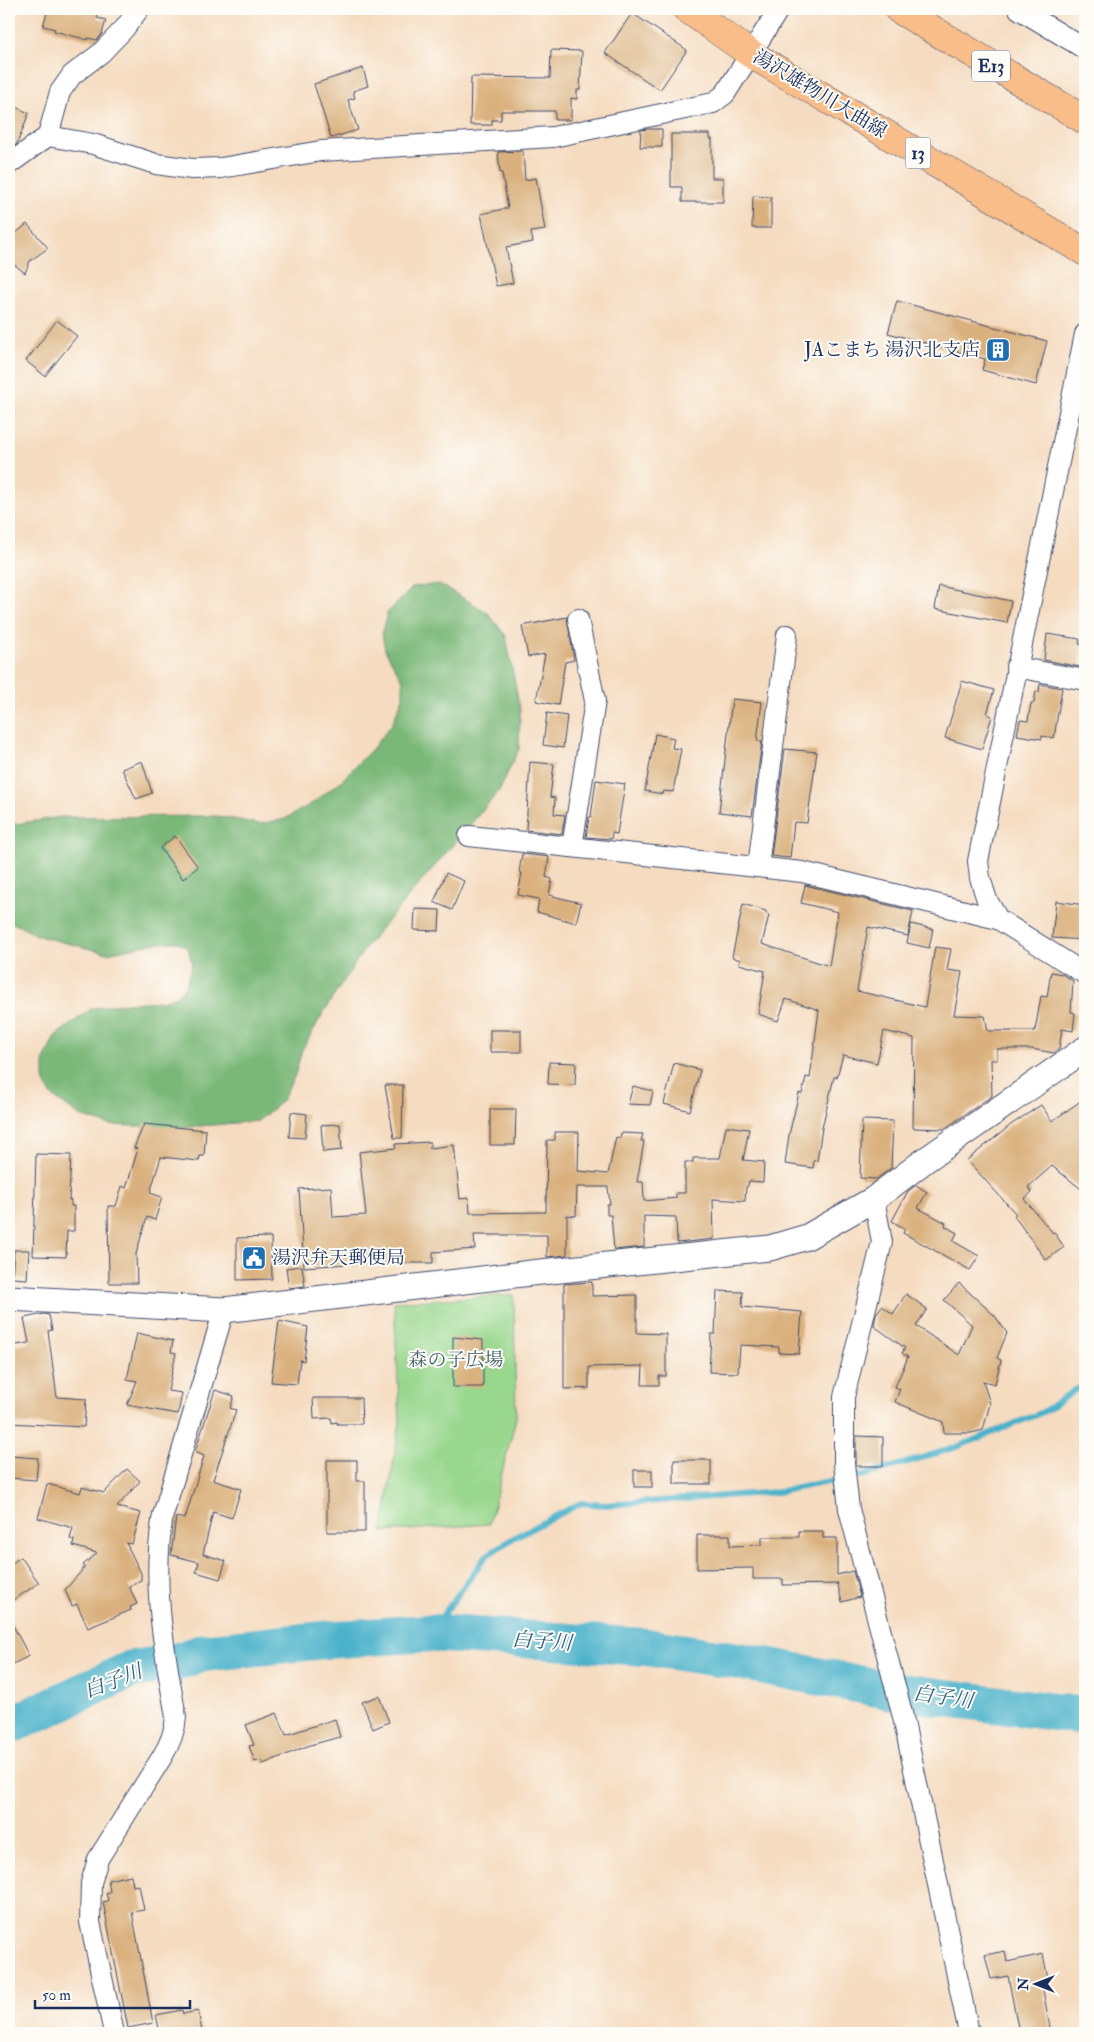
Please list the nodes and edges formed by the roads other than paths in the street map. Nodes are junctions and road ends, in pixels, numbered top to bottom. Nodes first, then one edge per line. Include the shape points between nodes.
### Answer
1 (138, 9) edge
2 (687, 9) edge
3 (779, 9) edge
4 (898, 9) edge
5 (1020, 9) edge
6 (1085, 49) edge
7 (751, 54) junction
8 (1085, 120) edge
9 (48, 136) junction
10 (9, 164) edge
11 (1085, 252) edge
12 (1085, 334) edge
13 (578, 619) dead end
14 (787, 635) dead end
15 (1016, 668) junction
16 (1085, 680) edge
17 (469, 836) dead end
18 (572, 847) junction
19 (758, 867) junction
20 (998, 919) junction
21 (1085, 974) edge
22 (1085, 1049) edge
23 (874, 1199) junction
24 (9, 1298) edge
25 (224, 1310) junction
26 (114, 2033) edge
27 (969, 2033) edge

1 - 9 street via 101,53 72,75 60,92
2 - 7 main road, 湯沢雄物川大曲線 / 13
3 - 7 street
4 - 8 main road, E13
5 - 6 street
7 - 9 street via 725,94 714,103 553,137 321,151 221,168 192,169 156,164 74,139
7 - 11 main road, 湯沢雄物川大曲線 / 13
9 - 10 street
12 - 15 street
13 - 18 street via 595,701
14 - 19 street
15 - 16 street
15 - 20 street via 978,861 987,900
17 - 18 street
18 - 19 street
19 - 20 street via 802,872
20 - 21 street
22 - 23 street
23 - 25 street via 807,1237 770,1248
23 - 27 street via 882,1242 844,1397 844,1463 849,1508 903,1717
24 - 25 street
25 - 26 street via 158,1545 161,1637 174,1705 175,1728 171,1742 98,1859 92,1883 90,1922

